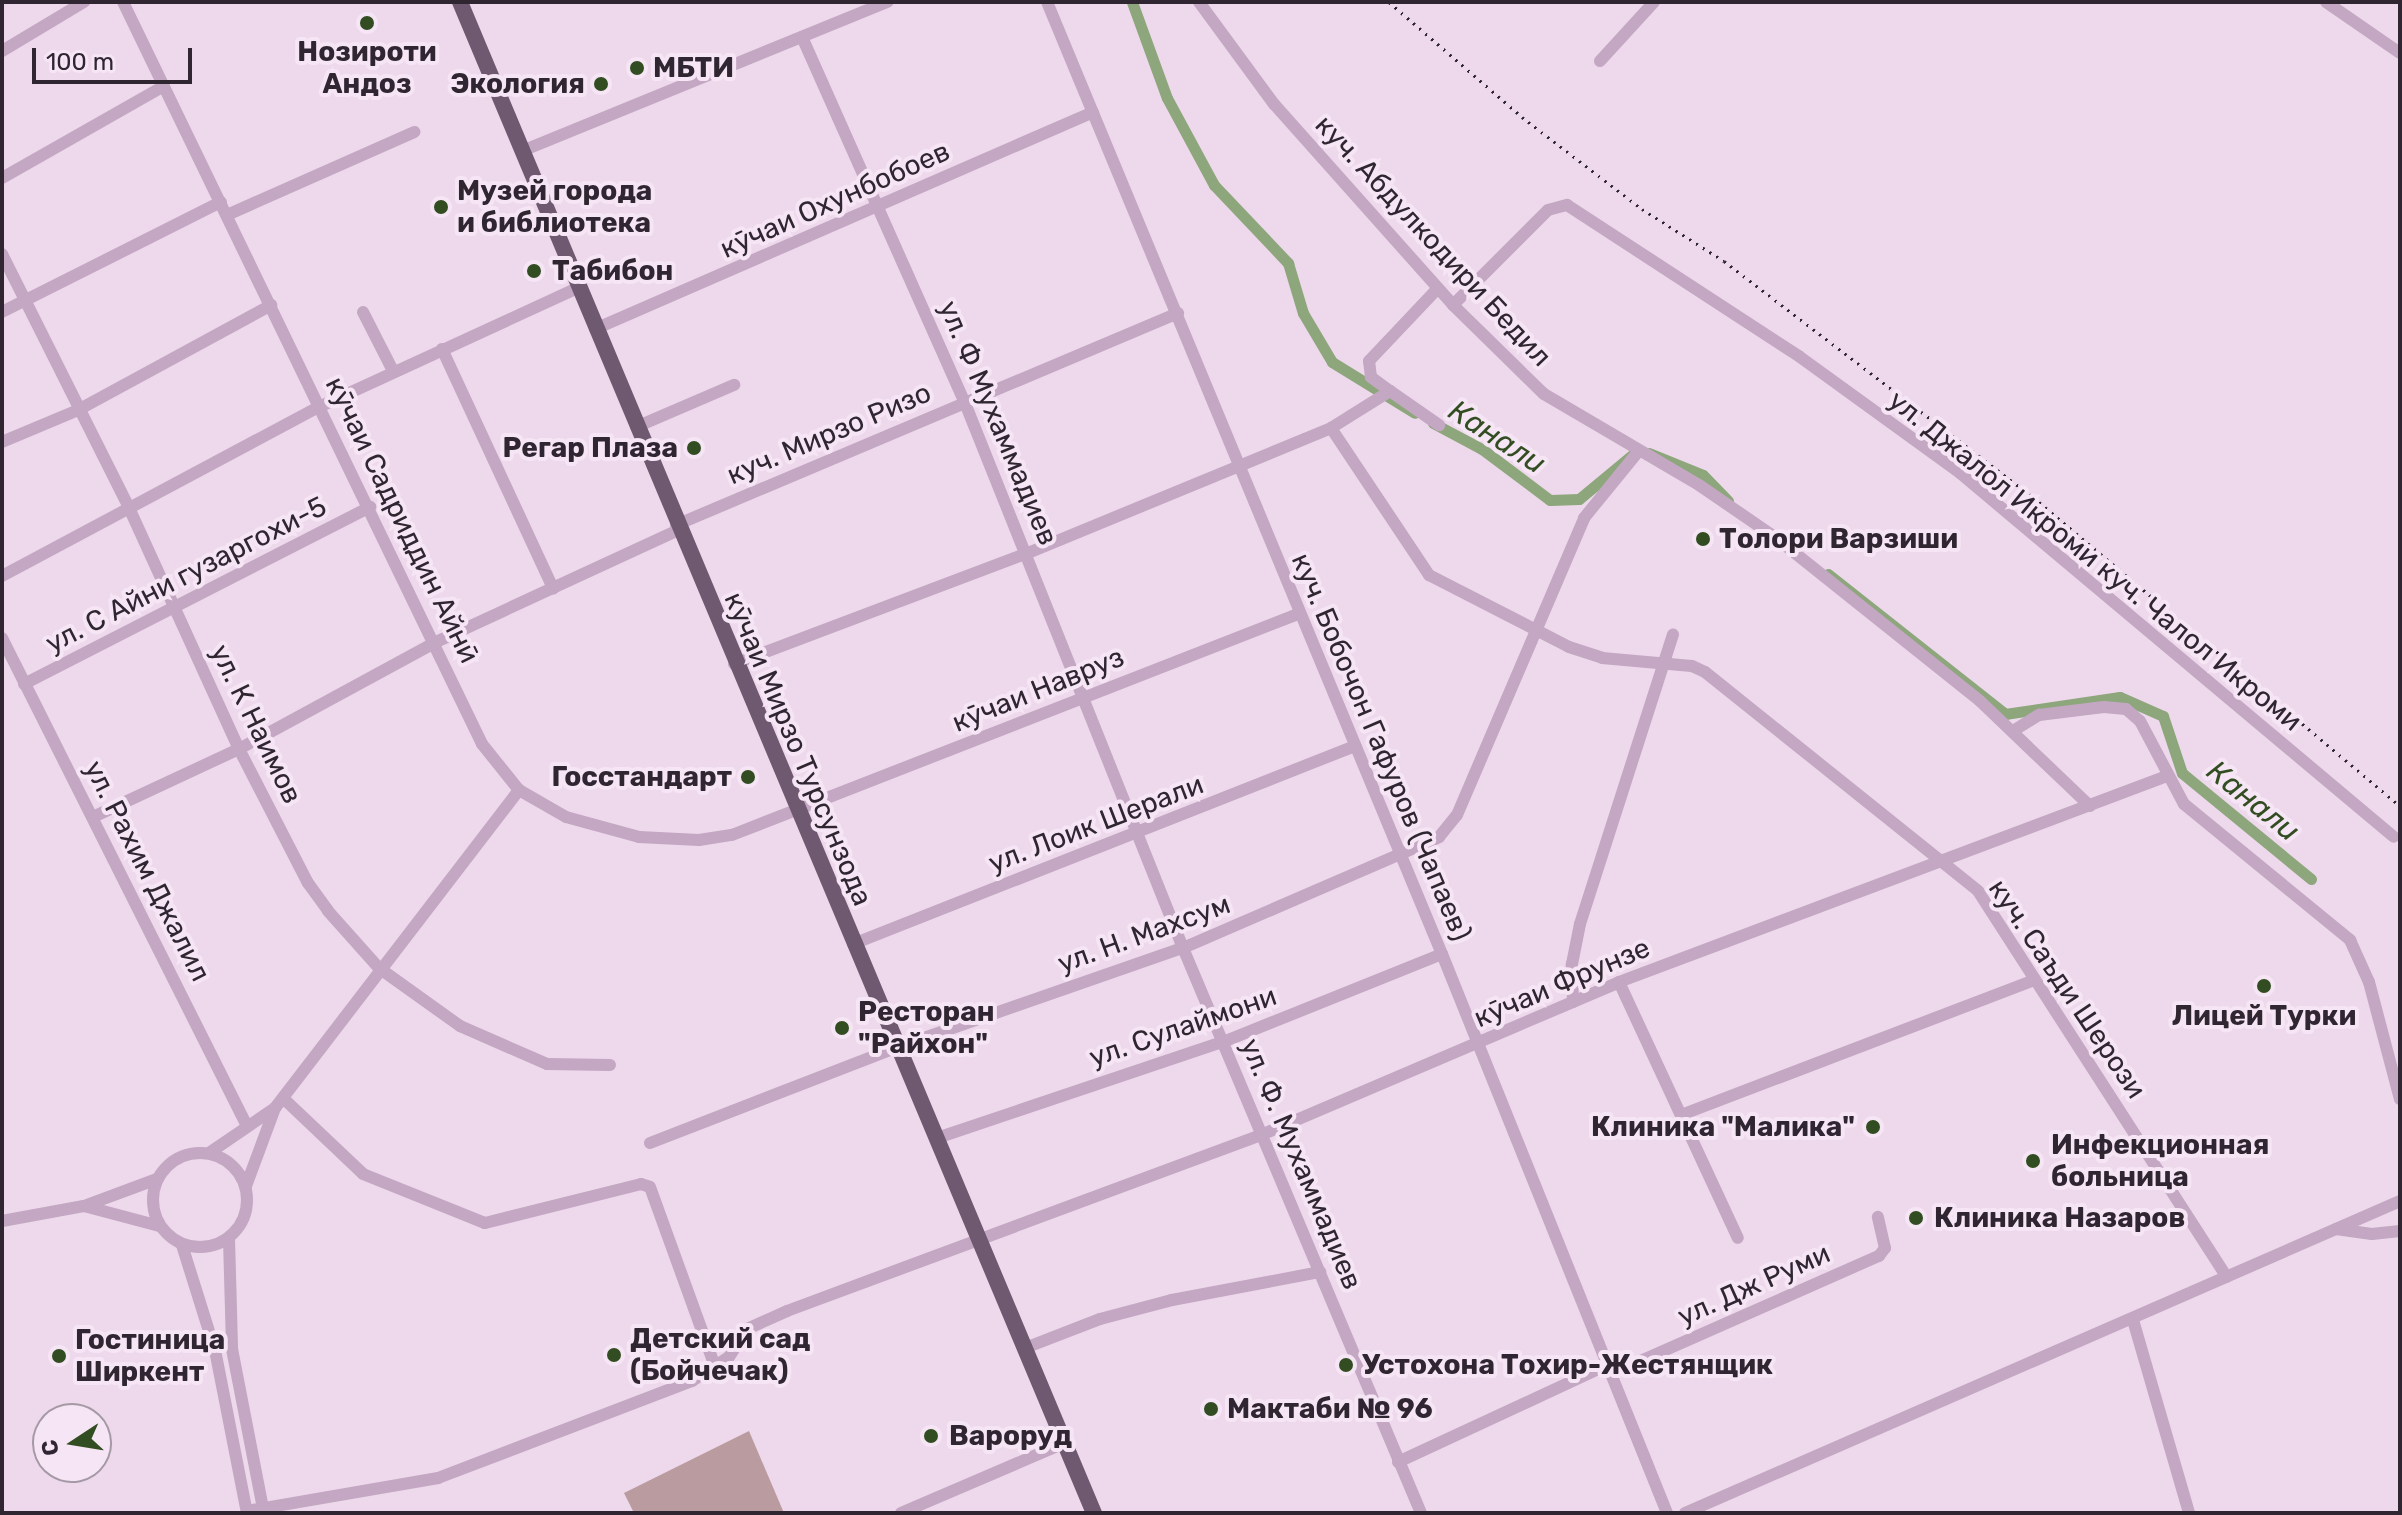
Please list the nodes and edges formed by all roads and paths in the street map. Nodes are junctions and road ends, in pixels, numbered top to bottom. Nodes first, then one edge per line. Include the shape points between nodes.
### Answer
1 (84, 2) edge
2 (123, 2) edge
3 (460, 2) edge
4 (888, 2) edge
5 (1047, 2) edge
6 (1199, 2) edge
7 (1654, 2) edge
8 (2326, 2) edge
9 (802, 37) junction
10 (2, 51) edge
11 (2400, 53) edge
12 (1600, 61) dead end
13 (164, 86) junction
14 (1093, 112) junction
15 (414, 132) dead end
16 (522, 151) junction
17 (2, 178) edge
18 (221, 202) junction
19 (879, 209) junction
20 (227, 215) junction
21 (2, 254) edge
22 (578, 288) junction
23 (1438, 288) junction
24 (27, 301) junction
25 (271, 305) junction
26 (1453, 305) junction
27 (2, 312) edge
28 (363, 312) dead end
29 (1178, 313) junction
30 (595, 329) junction
31 (442, 349) junction
32 (393, 371) junction
33 (734, 385) dead end
34 (1390, 391) junction
35 (965, 403) junction
36 (321, 406) junction
37 (78, 410) junction
38 (1439, 425) dead end
39 (636, 427) junction
40 (1331, 428) junction
41 (2, 442) edge
42 (1637, 453) junction
43 (1238, 465) junction
44 (370, 507) junction
45 (130, 510) junction
46 (677, 527) junction
47 (1028, 553) junction
48 (2, 576) edge
49 (553, 588) junction
50 (173, 610) junction
51 (1298, 614) junction
52 (1535, 628) junction
53 (1673, 635) dead end
54 (2, 638) edge
55 (436, 642) junction
56 (1667, 663) junction
57 (734, 664) junction
58 (24, 684) junction
59 (1085, 697) junction
60 (2013, 731) junction
61 (1355, 746) junction
62 (239, 749) junction
63 (2167, 776) junction
64 (519, 790) junction
65 (2090, 806) junction
66 (797, 811) junction
67 (93, 817) junction
68 (1136, 834) junction
69 (2394, 837) dead end
70 (1402, 856) junction
71 (1945, 862) junction
72 (853, 944) junction
73 (1183, 948) junction
74 (1442, 954) junction
75 (379, 968) junction
76 (2035, 980) junction
77 (1619, 982) junction
78 (1573, 1002) junction
79 (1223, 1042) junction
80 (1476, 1044) junction
81 (898, 1047) junction
82 (2396, 1062) edge
83 (610, 1065) dead end
84 (2400, 1099) edge
85 (279, 1103) junction
86 (1681, 1115) junction
87 (247, 1126) junction
88 (1261, 1135) junction
89 (937, 1138) junction
90 (650, 1143) dead end
91 (209, 1153) junction
92 (157, 1179) junction
93 (246, 1186) junction
94 (2400, 1201) edge
95 (84, 1206) junction
96 (1878, 1217) dead end
97 (2, 1221) edge
98 (159, 1226) junction
99 (2336, 1229) junction
100 (2400, 1231) edge
101 (977, 1237) junction
102 (1738, 1238) dead end
103 (229, 1239) junction
104 (182, 1245) junction
105 (1320, 1272) junction
106 (2227, 1277) junction
107 (2133, 1320) junction
108 (1025, 1348) junction
109 (715, 1367) junction
110 (1609, 1370) junction
111 (1064, 1443) junction
112 (1398, 1462) junction
113 (264, 1510) edge
114 (247, 1512) edge
115 (901, 1513) edge
116 (1094, 1513) edge
117 (1421, 1513) edge
118 (1667, 1513) edge
119 (1685, 1513) edge
120 (2189, 1513) edge

1 - 10 street
2 - 13 street, кӯчаи Садриддин Айнӣ
3 - 16 main road, кӯчаи Мирзо Турсунзода
4 - 9 street
5 - 14 street, куч. Бобочон Гафуров (Чапаев)
6 - 23 street, куч. Абдулкодири Бедил via 1268,97
7 - 12 street
8 - 11 street
9 - 16 street
9 - 19 street, ул. Ф Мухаммадиев
13 - 17 street
13 - 18 street, кӯчаи Садриддин Айнӣ
14 - 19 street, кӯчаи Охунбобоев
14 - 29 street, куч. Бобочон Гафуров (Чапаев)
15 - 20 street
16 - 22 main road, кӯчаи Мирзо Турсунзода
18 - 20 street, кӯчаи Садриддин Айнӣ
18 - 24 street
19 - 30 street, кӯчаи Охунбобоев
19 - 35 street, ул. Ф Мухаммадиев
20 - 25 street, кӯчаи Садриддин Айнӣ
21 - 24 street, ул. К Наимов
22 - 30 main road, кӯчаи Мирзо Турсунзода
22 - 31 street
23 - 26 street, куч. Абдулкодири Бедил
23 - 34 street via 1369,361 1371,377
24 - 27 street
24 - 37 street, ул. К Наимов
25 - 36 street, кӯчаи Садриддин Айнӣ
25 - 37 street
26 - 42 street, куч. Абдулкодири Бедил via 1544,394
26 - 69 street, ул. Джалол Икроми куч. Чалол Икроми via 1548,210 1567,205 1800,357 1960,473
28 - 32 street
29 - 35 street, куч. Мирзо Ризо
29 - 43 street, куч. Бобочон Гафуров (Чапаев)
30 - 39 main road, кӯчаи Мирзо Турсунзода
31 - 32 street
31 - 49 street
32 - 36 street
33 - 39 street
34 - 38 street
34 - 40 street
35 - 46 street, куч. Мирзо Ризо
35 - 47 street, ул. Ф Мухаммадиев
36 - 44 street, кӯчаи Садриддин Айнӣ
36 - 45 street
37 - 41 street
37 - 45 street, ул. К Наимов
39 - 46 main road, кӯчаи Мирзо Турсунзода
40 - 43 street
40 - 52 street, куч. Саъди Шерози via 1429,575
42 - 52 street, ул. Н. Махсум via 1584,518
42 - 60 street, куч. Абдулкодири Бедил via 1699,485 1776,538
43 - 47 street
43 - 51 street, куч. Бобочон Гафуров (Чапаев)
44 - 50 street, ул. С Айни гузаргохи-5
44 - 55 street, кӯчаи Садриддин Айнӣ
45 - 48 street
45 - 50 street, ул. К Наимов
46 - 49 street, куч. Мирзо Ризо
46 - 57 main road, кӯчаи Мирзо Турсунзода
47 - 57 street
47 - 59 street, ул. Ф Мухаммадиев
49 - 55 street, куч. Мирзо Ризо
50 - 58 street, ул. С Айни гузаргохи-5
50 - 62 street, ул. К Наимов
51 - 59 street, кӯчаи Навруз
51 - 61 street, куч. Бобочон Гафуров (Чапаев)
52 - 56 street, куч. Саъди Шерози via 1602,658
52 - 70 street, ул. Н. Махсум via 1457,815 1439,837
53 - 56 street
54 - 58 street, ул. Рахим Джалил
55 - 62 street, куч. Мирзо Ризо
55 - 64 street, кӯчаи Садриддин Айнӣ via 482,744
56 - 71 street, куч. Саъди Шерози via 1692,666 1731,689
56 - 78 street via 1580,924 1572,964
57 - 66 main road, кӯчаи Мирзо Турсунзода
58 - 67 street, ул. Рахим Джалил
59 - 66 street, кӯчаи Навруз
59 - 68 street, ул. Ф Мухаммадиев
60 - 63 street via 2039,715 2126,709 2145,730
60 - 65 street, куч. Абдулкодири Бедил
61 - 68 street, ул. Лоик Шерали
61 - 70 street, куч. Бобочон Гафуров (Чапаев)
62 - 67 street, куч. Мирзо Ризо
62 - 75 street, ул. К Наимов via 308,883
63 - 65 street, кӯчаи Фрунзе
63 - 82 street via 2184,804 2350,940
64 - 66 street, кӯчаи Садриддин Айнӣ via 595,828 639,837 699,840 732,835
64 - 75 street
65 - 71 street, кӯчаи Фрунзе
66 - 72 main road, кӯчаи Мирзо Турсунзода
67 - 87 street, ул. Рахим Джалил
68 - 72 street, ул. Лоик Шерали
68 - 73 street, ул. Ф. Мухаммадиев
70 - 73 street, ул. Н. Махсум
70 - 74 street, куч. Бобочон Гафуров (Чапаев)
71 - 76 street, куч. Саъди Шерози via 1978,891
71 - 77 street, кӯчаи Фрунзе
72 - 81 main road, кӯчаи Мирзо Турсунзода
73 - 79 street, ул. Ф. Мухаммадиев
73 - 81 street, ул. Н. Махсум
74 - 79 street, ул. Сулаймони
74 - 80 street, куч. Бобочон Гафуров (Чапаев)
75 - 83 street, ул. К Наимов via 496,1046 547,1064
75 - 85 street
76 - 86 street
76 - 106 street, куч. Саъди Шерози
77 - 78 street, кӯчаи Фрунзе
77 - 86 street, ул. Дж Руми
78 - 80 street, кӯчаи Фрунзе
79 - 88 street, ул. Ф. Мухаммадиев
79 - 89 street, ул. Сулаймони
80 - 88 street, кӯчаи Фрунзе
80 - 110 street, куч. Бобочон Гафуров (Чапаев)
81 - 89 main road, кӯчаи Мирзо Турсунзода
81 - 90 street, ул. Н. Махсум
82 - 84 street
85 - 87 street
85 - 93 street
85 - 109 street via 363,1174 474,1221 497,1224 641,1184 650,1187
86 - 102 street, ул. Дж Руми
87 - 91 street
88 - 101 street, кӯчаи Фрунзе
88 - 105 street, ул. Ф. Мухаммадиев
89 - 101 main road, кӯчаи Мирзо Турсунзода
91 - 92 street via 179,1157
91 - 93 street via 235,1167
92 - 95 street
92 - 98 street via 152,1202
93 - 103 street via 247,1212
94 - 99 street
95 - 97 street
95 - 98 street
96 - 110 street, ул. Дж Руми via 1885,1248 1879,1256
98 - 104 street
99 - 100 street
99 - 106 street
101 - 108 main road, кӯчаи Мирзо Турсунзода
101 - 109 street, кӯчаи Фрунзе via 747,1329 729,1357
103 - 104 street via 206,1248
103 - 113 street via 232,1349
104 - 114 street via 215,1350
105 - 108 street via 1172,1300 1100,1319
105 - 112 street, ул. Ф. Мухаммадиев
106 - 107 street
107 - 119 street
107 - 120 street
108 - 111 main road, кӯчаи Мирзо Турсунзода
109 - 113 street via 438,1478
110 - 112 street, ул. Дж Руми
110 - 118 street, куч. Бобочон Гафуров (Чапаев)
111 - 115 street
111 - 116 main road, кӯчаи Мирзо Турсунзода
112 - 117 street, ул. Ф. Мухаммадиев
113 - 114 street

